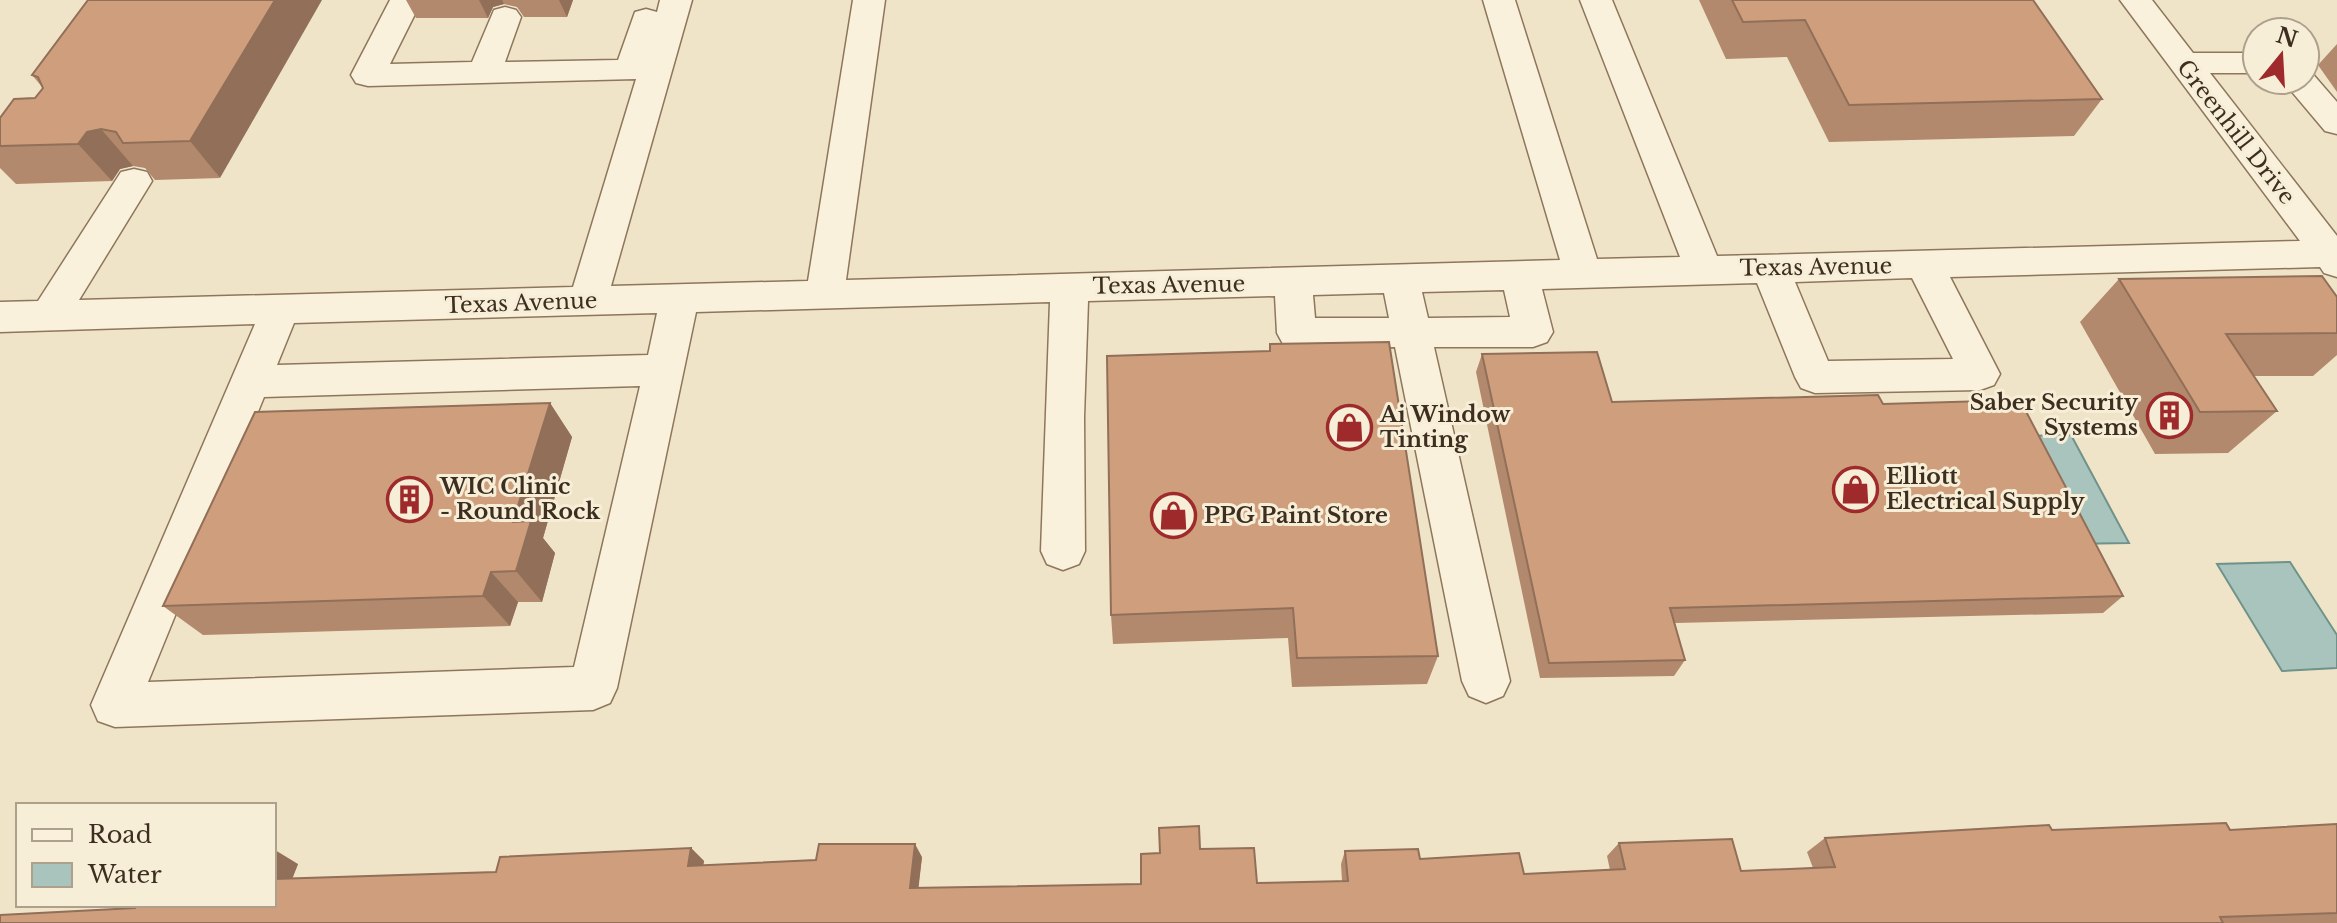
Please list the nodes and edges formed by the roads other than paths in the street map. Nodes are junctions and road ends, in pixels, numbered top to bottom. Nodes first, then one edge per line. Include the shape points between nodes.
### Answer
1 (406, 0) edge
2 (676, 0) edge
3 (869, 0) edge
4 (1499, 0) edge
5 (1596, 0) edge
6 (2136, 0) edge
7 (505, 17) dead end
8 (646, 19) dead end
9 (2183, 63) junction
10 (2241, 63) edge
11 (484, 73) junction
12 (2313, 96) edge
13 (2337, 123) edge
14 (134, 181) dead end
15 (2335, 257) edge
16 (1924, 264) junction
17 (1770, 268) junction
18 (1704, 270) junction
19 (1583, 273) junction
20 (1520, 275) junction
21 (1400, 278) junction
22 (1293, 282) junction
23 (1070, 287) junction
24 (825, 294) junction
25 (680, 298) junction
26 (588, 301) junction
27 (281, 309) junction
28 (50, 315) junction
29 (0, 317) edge
30 (1412, 333) junction
31 (664, 370) junction
32 (250, 382) junction
33 (1063, 551) dead end
34 (1486, 681) dead end

1 - 11 street via 368,75
2 - 26 street
3 - 24 street
4 - 19 street
5 - 18 street
6 - 9 street, Greenhill Drive
7 - 11 street
8 - 11 street via 631,70
9 - 10 street
9 - 15 street, Greenhill Drive
12 - 13 street
14 - 28 street
15 - 16 street, Texas Avenue
16 - 17 street, Texas Avenue
16 - 17 street via 1980,374 1815,377
17 - 18 street, Texas Avenue
18 - 19 street, Texas Avenue
19 - 20 street, Texas Avenue
20 - 21 street, Texas Avenue
20 - 30 street via 1533,332
21 - 22 street, Texas Avenue
21 - 30 street
22 - 23 street, Texas Avenue
22 - 30 street via 1297,333
23 - 24 street, Texas Avenue
23 - 33 street
24 - 25 street, Texas Avenue
25 - 26 street, Texas Avenue
25 - 31 street
26 - 27 street, Texas Avenue
27 - 28 street, Texas Avenue
27 - 32 street
28 - 29 street, Texas Avenue
30 - 34 street
31 - 32 street
31 - 32 street via 593,688 115,705

